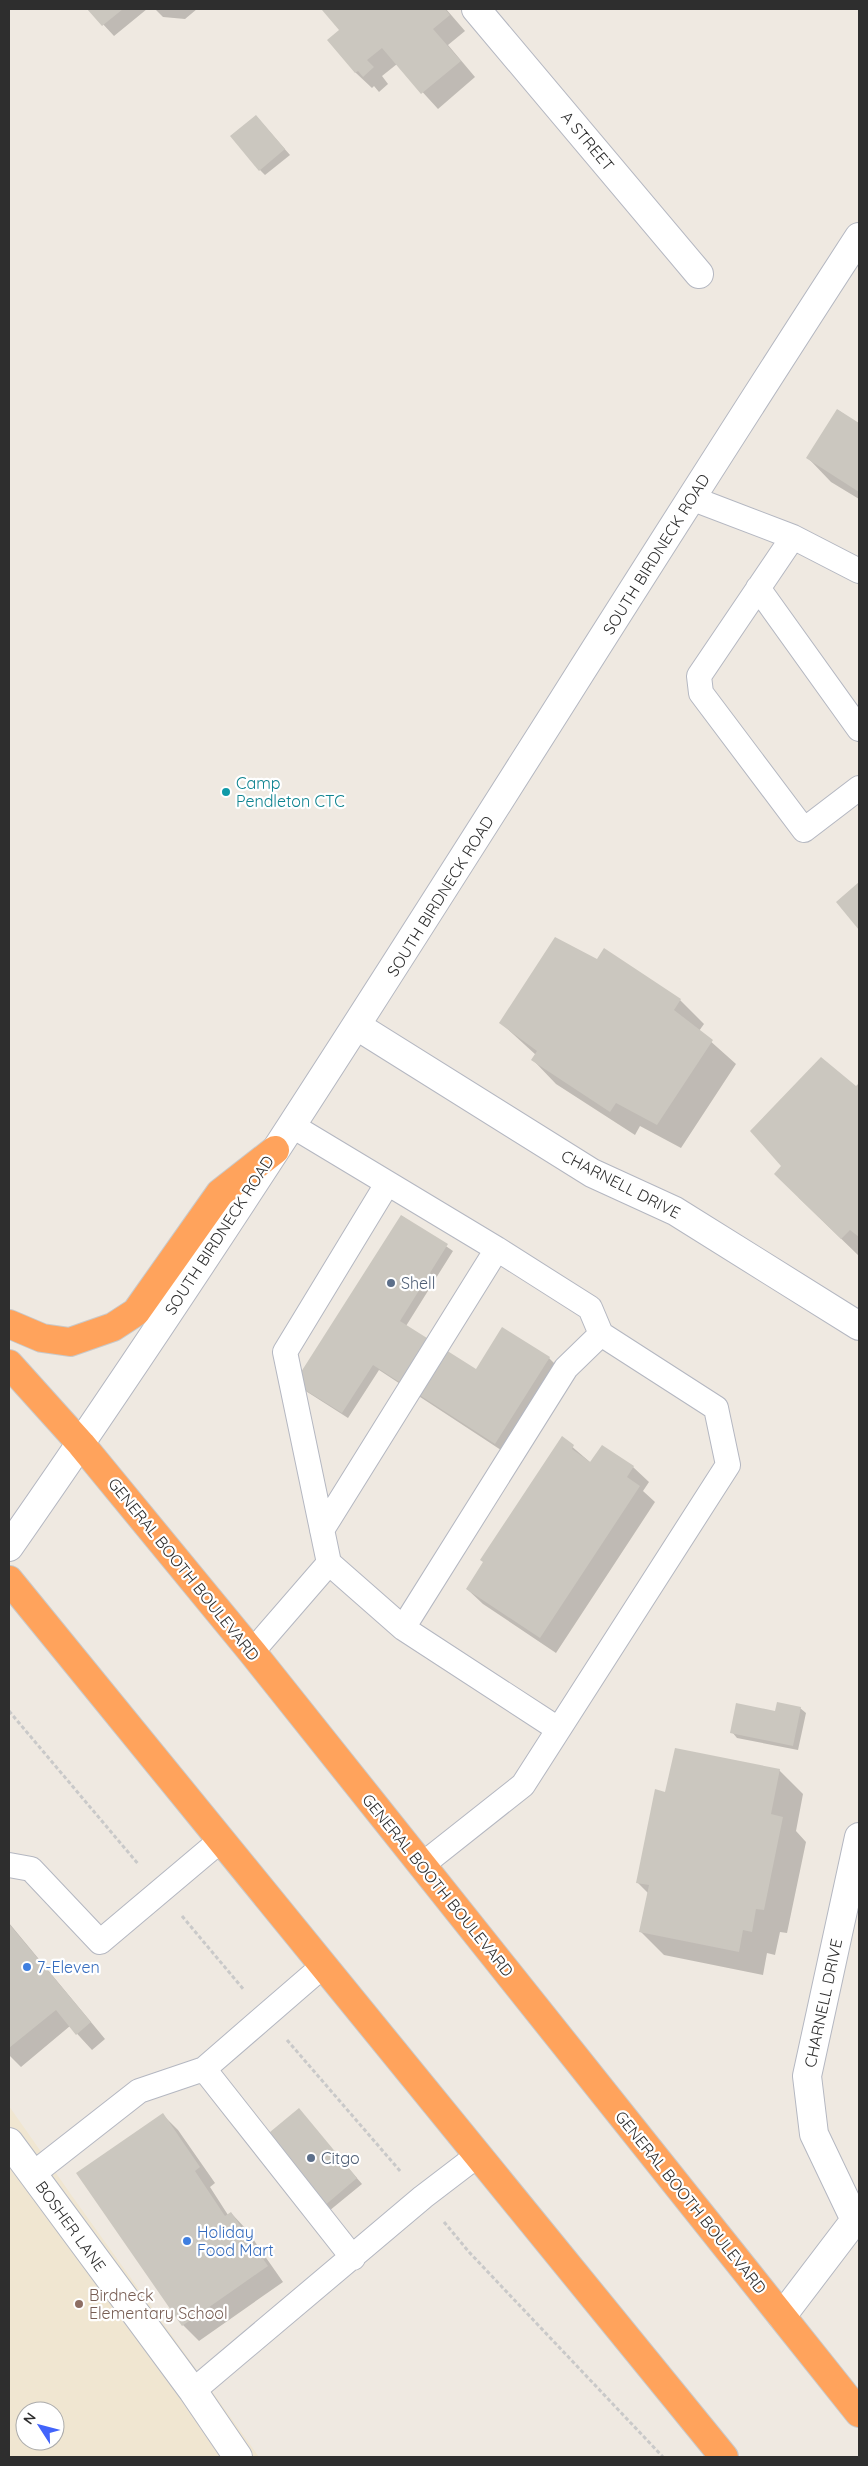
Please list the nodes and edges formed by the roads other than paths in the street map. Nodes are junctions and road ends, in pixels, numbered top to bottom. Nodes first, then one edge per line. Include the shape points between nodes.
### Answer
1 (486, 12) edge
2 (859, 237) edge
3 (699, 274) dead end
4 (692, 498) junction
5 (793, 537) junction
6 (859, 571) edge
7 (758, 588) junction
8 (859, 729) edge
9 (859, 788) edge
10 (357, 1026) junction
11 (291, 1125) junction
12 (274, 1150) junction
13 (387, 1184) junction
14 (497, 1249) junction
15 (9, 1324) edge
16 (859, 1326) edge
17 (601, 1334) junction
18 (9, 1364) edge
19 (81, 1444) junction
20 (322, 1530) junction
21 (9, 1547) edge
22 (329, 1563) junction
23 (9, 1580) edge
24 (402, 1628) junction
25 (252, 1652) junction
26 (558, 1729) junction
27 (859, 1837) edge
28 (221, 1840) junction
29 (9, 1865) edge
30 (422, 1865) junction
31 (323, 1966) junction
32 (204, 2069) junction
33 (9, 2142) edge
34 (478, 2155) junction
35 (33, 2174) junction
36 (858, 2220) edge
37 (353, 2258) junction
38 (782, 2316) junction
39 (192, 2391) junction
40 (859, 2413) edge
41 (238, 2457) edge
42 (724, 2457) edge

1 - 3 street, A STREET
2 - 4 street, SOUTH BIRDNECK ROAD
4 - 5 lane
4 - 10 street, SOUTH BIRDNECK ROAD
5 - 6 lane
5 - 7 lane
7 - 8 lane
7 - 9 lane via 699,676 702,693 804,830
10 - 11 street, SOUTH BIRDNECK ROAD
10 - 16 street, CHARNELL DRIVE via 592,1173 675,1210
11 - 12 street, SOUTH BIRDNECK ROAD
11 - 13 lane
12 - 15 highway via 220,1193 136,1312 113,1327 70,1342 42,1338
12 - 19 street, SOUTH BIRDNECK ROAD
13 - 14 lane
13 - 20 lane via 285,1352
14 - 17 lane via 590,1308
14 - 20 lane
17 - 24 lane via 566,1368
17 - 26 lane via 716,1408 728,1465
18 - 19 highway, GENERAL BOOTH BOULEVARD
19 - 21 street, SOUTH BIRDNECK ROAD
19 - 25 highway, GENERAL BOOTH BOULEVARD
20 - 22 lane
22 - 24 lane
22 - 25 lane
23 - 28 highway
24 - 26 lane
25 - 30 highway, GENERAL BOOTH BOULEVARD
26 - 30 lane via 523,1785
27 - 36 street, CHARNELL DRIVE via 807,2076 814,2134
28 - 29 lane via 100,1942 31,1869
28 - 31 highway
30 - 38 highway, GENERAL BOOTH BOULEVARD
31 - 32 lane
31 - 34 highway
32 - 35 lane via 139,2091
32 - 37 lane
33 - 35 street, BOSHER LANE
34 - 37 lane via 423,2197
34 - 42 highway
35 - 39 street, BOSHER LANE
36 - 38 street, CHARNELL DRIVE
37 - 39 lane
38 - 40 highway, GENERAL BOOTH BOULEVARD
39 - 41 street, BOSHER LANE

